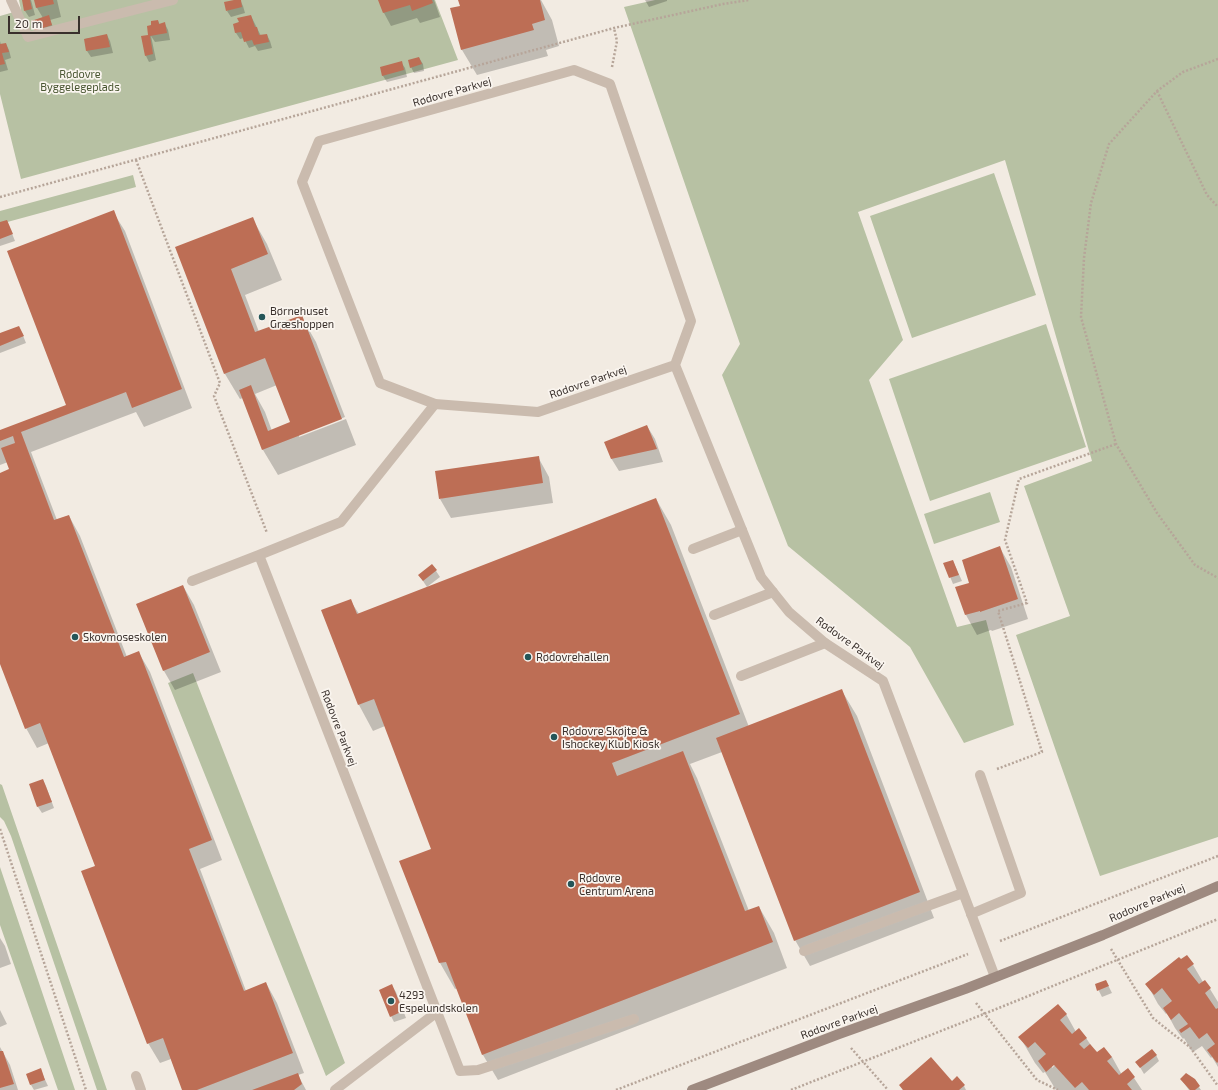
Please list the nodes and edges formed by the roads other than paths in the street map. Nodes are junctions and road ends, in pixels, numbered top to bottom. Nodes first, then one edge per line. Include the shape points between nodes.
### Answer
1 (11, 0) edge
2 (173, 0) edge
3 (675, 365) junction
4 (435, 404) junction
5 (742, 530) junction
6 (693, 549) dead end
7 (259, 556) junction
8 (192, 581) dead end
9 (773, 592) junction
10 (714, 615) dead end
11 (825, 643) junction
12 (741, 676) dead end
13 (980, 776) road end
14 (1218, 886) edge
15 (963, 893) junction
16 (971, 914) junction
17 (804, 951) dead end
18 (995, 977) junction
19 (437, 1012) junction
20 (634, 1019) dead end
21 (136, 1076) dead end
22 (141, 1090) edge
23 (335, 1090) edge
24 (692, 1090) edge

1 - 2 street via 28,37
3 - 4 street, Rødovre Parkvej via 538,412
3 - 4 street, Rødovre Parkvej via 691,321 610,84 574,70 319,142 302,182 380,383
3 - 5 street, Rødovre Parkvej
4 - 7 street via 341,522
5 - 6 street
5 - 9 street, Rødovre Parkvej via 761,577
7 - 8 street
7 - 19 street, Rødovre Parkvej
9 - 10 street
9 - 11 street, Rødovre Parkvej via 790,612
11 - 12 street
11 - 15 street, Rødovre Parkvej via 883,681
13 - 16 street via 1021,893
14 - 18 street, Rødovre Parkvej
15 - 16 street, Rødovre Parkvej
15 - 17 street
16 - 18 street, Rødovre Parkvej
18 - 24 street, Rødovre Parkvej
19 - 20 street, Rødovre Parkvej via 460,1071 478,1070
19 - 23 street
21 - 22 street

